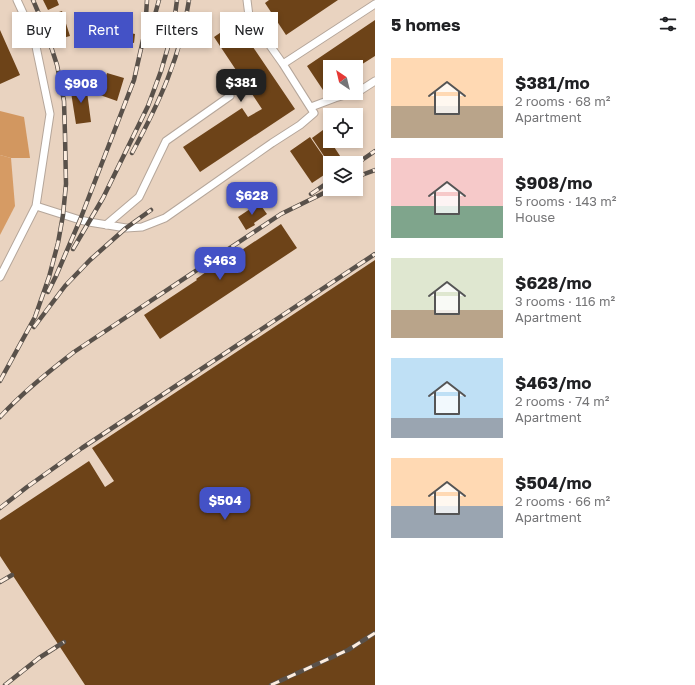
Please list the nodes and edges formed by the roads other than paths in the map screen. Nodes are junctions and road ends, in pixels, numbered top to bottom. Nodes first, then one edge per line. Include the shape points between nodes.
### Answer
1 (17, 0) edge
2 (247, 0) edge
3 (375, 4) edge
4 (283, 64) junction
5 (375, 81) edge
6 (363, 89) edge
7 (230, 96) dead end
8 (330, 100) edge
9 (311, 108) junction
10 (36, 206) junction
11 (106, 225) junction
12 (0, 277) edge

1 - 10 lane via 34,36 50,114
2 - 4 lane via 249,16
3 - 4 lane
4 - 9 lane
5 - 6 lane
7 - 11 lane via 166,141 140,197
8 - 9 lane
9 - 11 lane via 314,113 300,125 165,218 142,227
10 - 11 lane
10 - 12 lane

